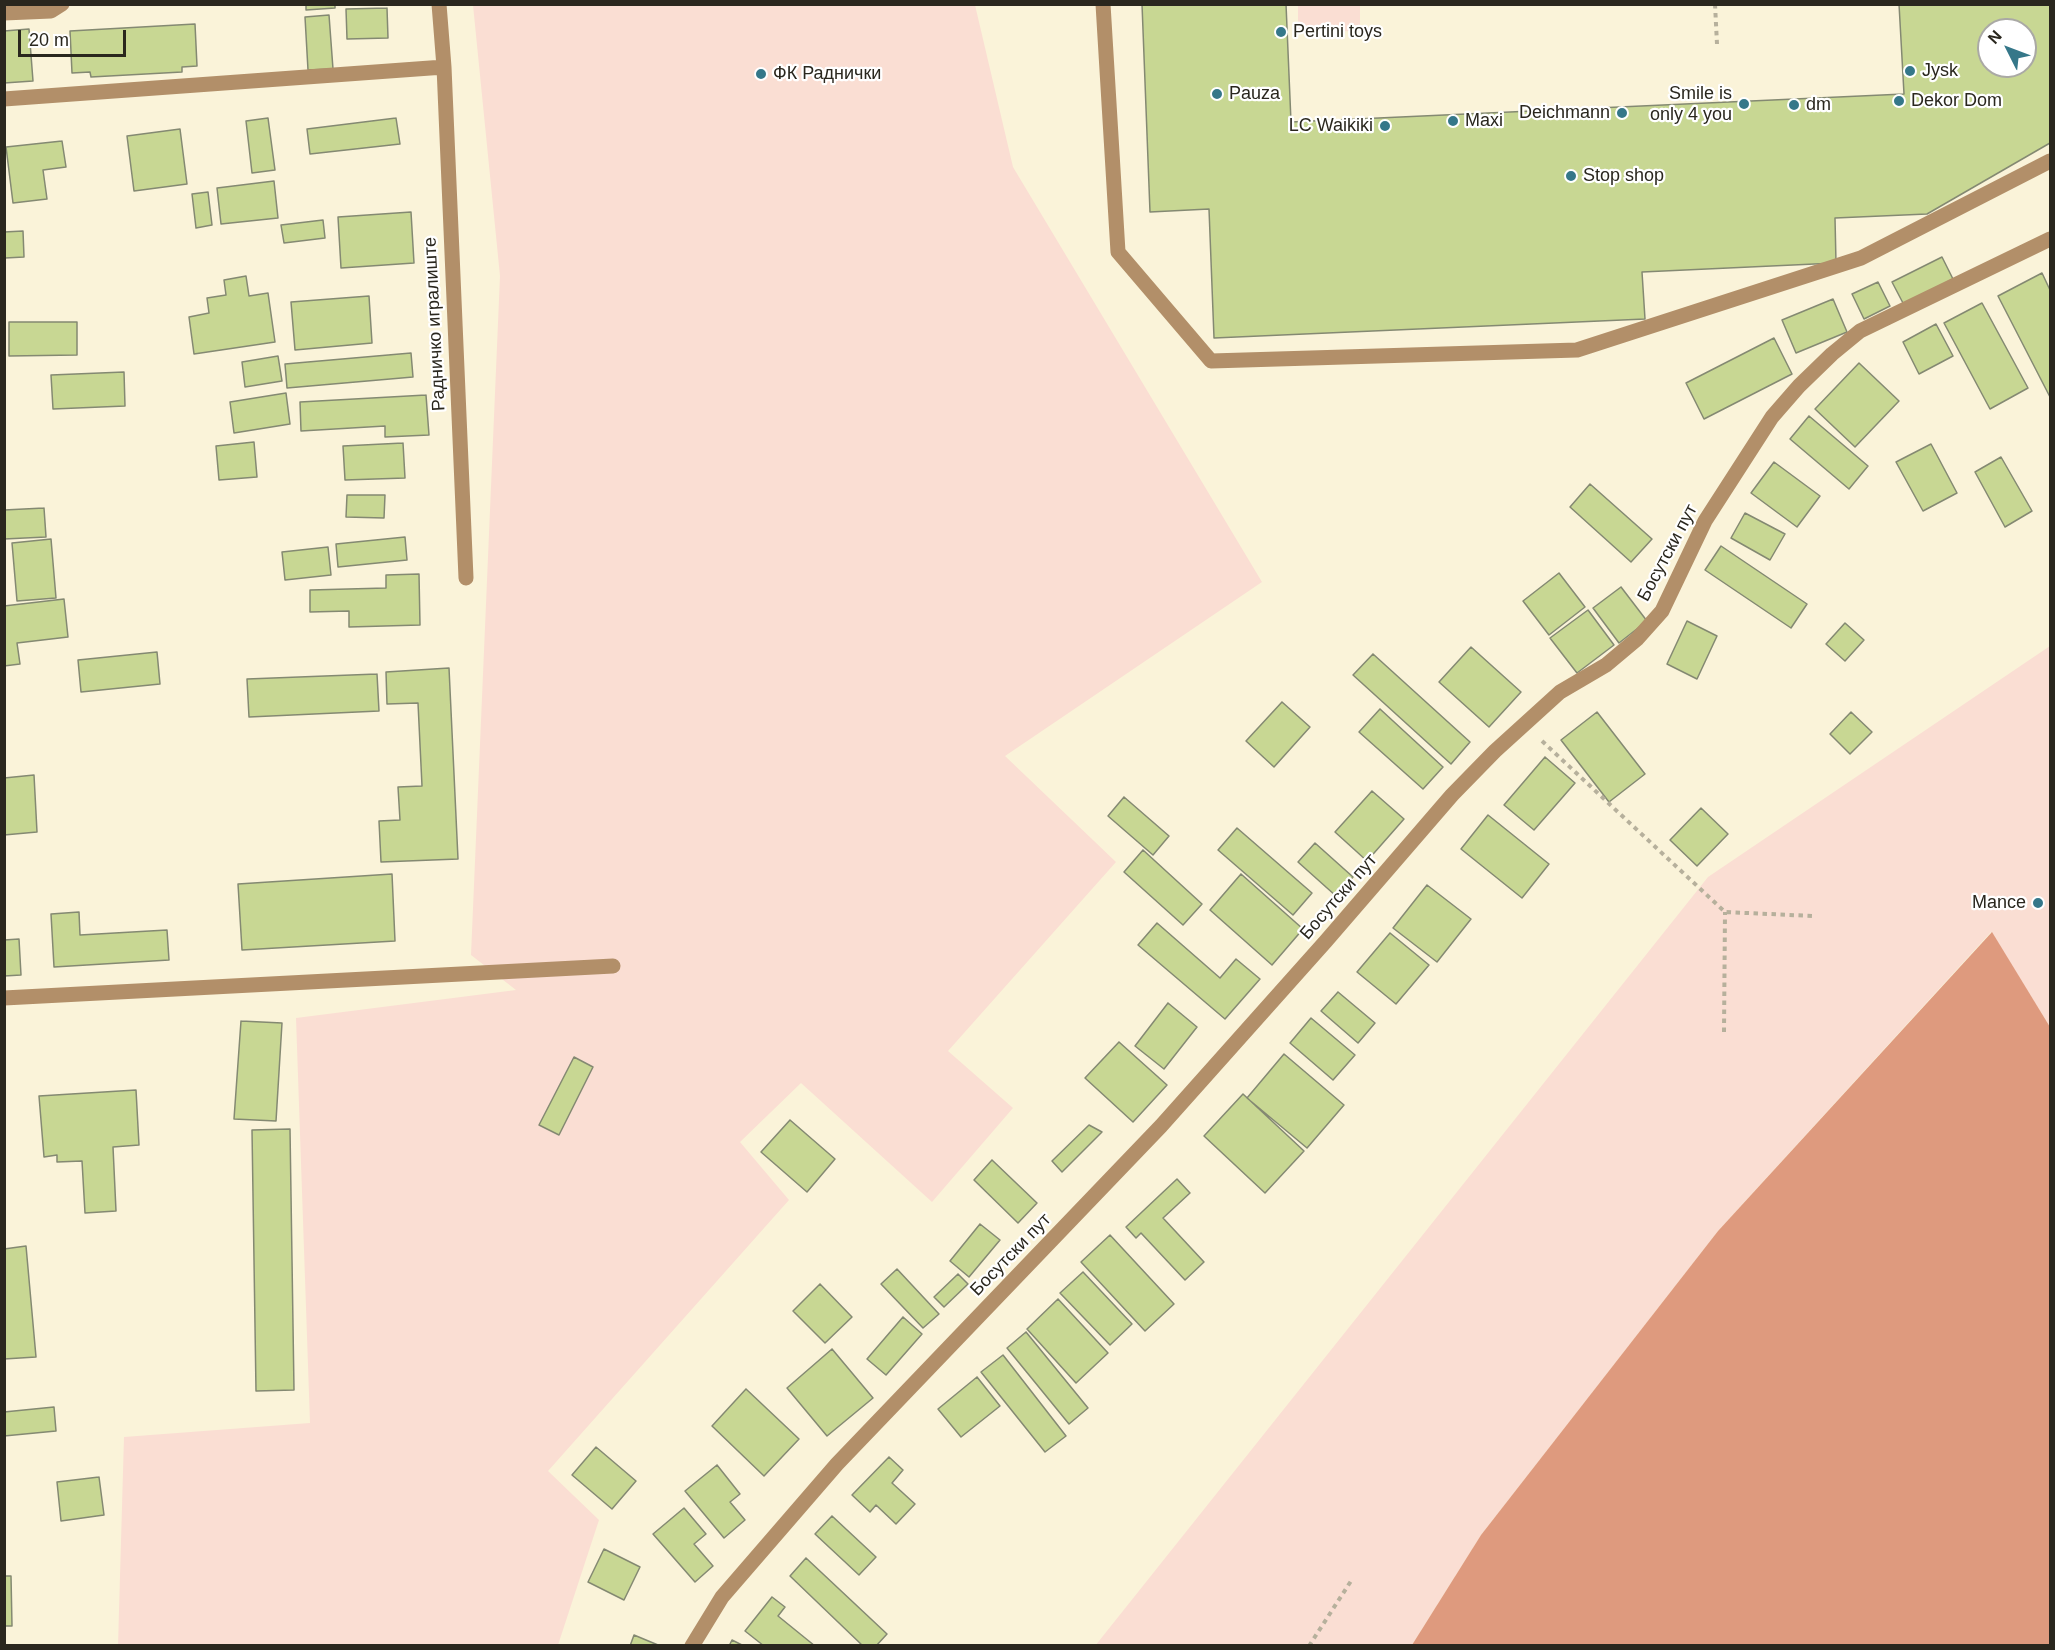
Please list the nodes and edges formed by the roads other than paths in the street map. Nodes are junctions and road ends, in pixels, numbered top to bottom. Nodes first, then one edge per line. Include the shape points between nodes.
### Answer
1 (62, 4) edge
2 (439, 4) edge
3 (1103, 4) edge
4 (4, 13) edge
5 (444, 67) junction
6 (4, 99) edge
7 (2050, 161) edge
8 (2050, 239) edge
9 (466, 578) dead end
10 (613, 966) dead end
11 (4, 998) edge
12 (692, 1646) edge

1 - 4 street via 51,11
2 - 5 street, Радничко игралиште
3 - 7 street via 1118,252 1211,361 1577,350 1860,258
5 - 6 street
5 - 9 street, Радничко игралиште
8 - 12 street, Босутски пут via 1860,331 1799,386 1747,453 1705,521 1662,610 1637,639 1606,665 1560,692 1452,795 1161,1126 837,1464 722,1597
10 - 11 street

